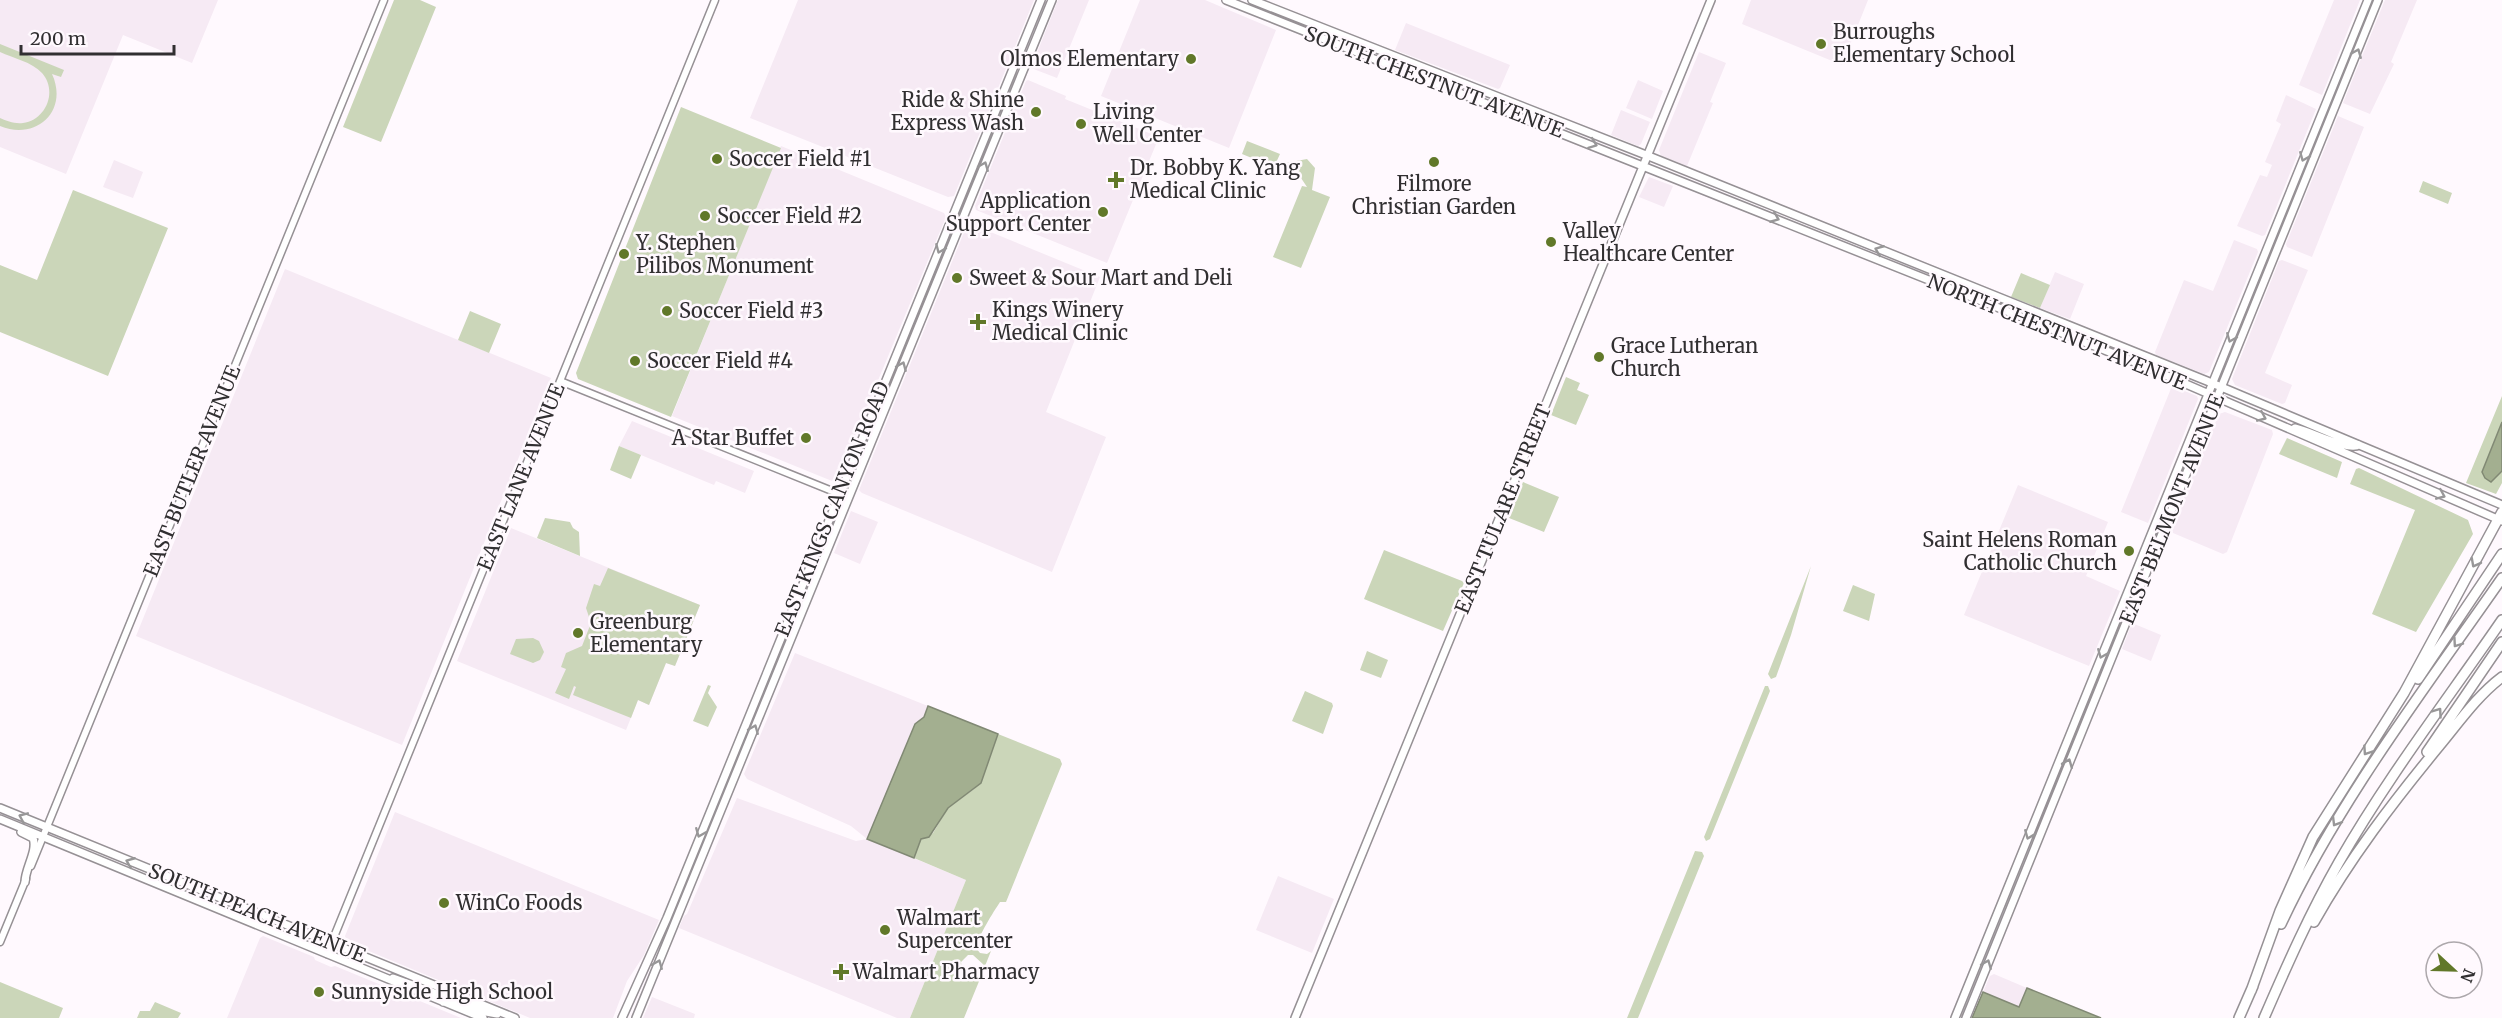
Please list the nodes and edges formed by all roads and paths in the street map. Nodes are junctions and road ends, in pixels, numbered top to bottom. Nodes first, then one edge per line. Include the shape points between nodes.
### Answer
1 (384, 0) edge
2 (715, 0) edge
3 (1041, 0) edge
4 (1052, 0) edge
5 (1226, 0) edge
6 (1252, 0) edge
7 (1711, 0) edge
8 (2368, 0) edge
9 (2378, 0) edge
10 (1646, 155) junction
11 (1643, 164) junction
12 (1713, 192) junction
13 (1753, 198) junction
14 (560, 381) junction
15 (2212, 383) junction
16 (2221, 387) junction
17 (2208, 394) junction
18 (2217, 398) junction
19 (2283, 426) junction
20 (2359, 445) junction
21 (839, 494) junction
22 (847, 497) junction
23 (2502, 505) edge
24 (2501, 517) edge
25 (2502, 554) edge
26 (2502, 578) edge
27 (2502, 620) edge
28 (2502, 642) edge
29 (2502, 677) edge
30 (2384, 725) junction
31 (0, 808) edge
32 (2386, 810) junction
33 (1, 819) edge
34 (46, 827) junction
35 (45, 837) junction
36 (25, 882) junction
37 (258, 925) junction
38 (296, 929) junction
39 (0, 942) edge
40 (332, 943) junction
41 (327, 954) junction
42 (382, 976) junction
43 (448, 991) junction
44 (2251, 991) junction
45 (443, 1002) junction
46 (512, 1017) edge
47 (483, 1018) edge
48 (622, 1018) edge
49 (636, 1018) edge
50 (1295, 1018) edge
51 (1955, 1018) edge
52 (1966, 1018) edge
53 (2239, 1018) edge
54 (2265, 1018) edge

1 - 34 street, EAST BUTLER AVENUE
2 - 14 street, EAST LANE AVENUE
3 -> 21 main road, EAST KINGS CANYON ROAD
22 -> 4 main road, EAST KINGS CANYON ROAD
5 -> 11 main road, SOUTH CHESTNUT AVENUE
6 - 10 main road, SOUTH CHESTNUT AVENUE
7 - 10 main road, EAST TULARE STREET
8 -> 15 main road, EAST BELMONT AVENUE
16 -> 9 main road, EAST BELMONT AVENUE
10 - 11 main road, EAST TULARE STREET
10 - 13 main road, NORTH CHESTNUT AVENUE
11 - 12 main road, NORTH CHESTNUT AVENUE
11 - 50 main road, EAST TULARE STREET
12 - 13 main road
12 -> 17 main road, NORTH CHESTNUT AVENUE
15 -> 13 main road, NORTH CHESTNUT AVENUE
14 - 21 street
14 - 40 street, EAST LANE AVENUE
15 - 16 main road, NORTH CHESTNUT AVENUE
15 - 17 main road, EAST BELMONT AVENUE
16 - 18 main road, EAST BELMONT AVENUE
16 - 20 main road, NORTH CHESTNUT AVENUE
17 - 18 main road, NORTH CHESTNUT AVENUE
17 -> 51 main road, EAST BELMONT AVENUE
18 -> 19 main road, NORTH CHESTNUT AVENUE
52 -> 18 main road, EAST BELMONT AVENUE
19 - 20 main road via 2308,431 2347,447
19 -> 24 main road, NORTH CHESTNUT AVENUE
20 - 23 main road, NORTH CHESTNUT AVENUE
21 - 22 street
21 -> 48 main road, EAST KINGS CANYON ROAD via 667,918
49 -> 22 main road, EAST KINGS CANYON ROAD
24 -> 30 highway
25 - 30 highway via 2456,626
26 -> 44 highway via 2338,818 2290,904
54 -> 27 highway via 2307,922 2345,851
28 - 32 highway
29 - 32 highway via 2480,697
30 -> 44 highway via 2306,851
34 -> 31 main road, SOUTH PEACH AVENUE
32 - 54 highway via 2320,911
33 - 35 main road, SOUTH PEACH AVENUE
33 - 36 main road via 34,842
34 - 35 street, EAST BUTLER AVENUE
38 -> 34 main road, SOUTH PEACH AVENUE
35 - 36 street, EAST BUTLER AVENUE
35 - 37 main road, SOUTH PEACH AVENUE
36 - 39 street, EAST BUTLER AVENUE
37 - 38 main road via 266,921
37 - 41 main road, SOUTH PEACH AVENUE
38 - 40 main road, SOUTH PEACH AVENUE
40 - 41 street, EAST LANE AVENUE
40 - 43 main road, SOUTH PEACH AVENUE
41 - 42 main road, SOUTH PEACH AVENUE
42 - 43 main road via 402,979 440,995
42 - 45 main road, SOUTH PEACH AVENUE
43 - 46 main road, SOUTH PEACH AVENUE
44 - 53 highway
45 - 46 main road via 449,998
45 - 47 main road, SOUTH PEACH AVENUE

